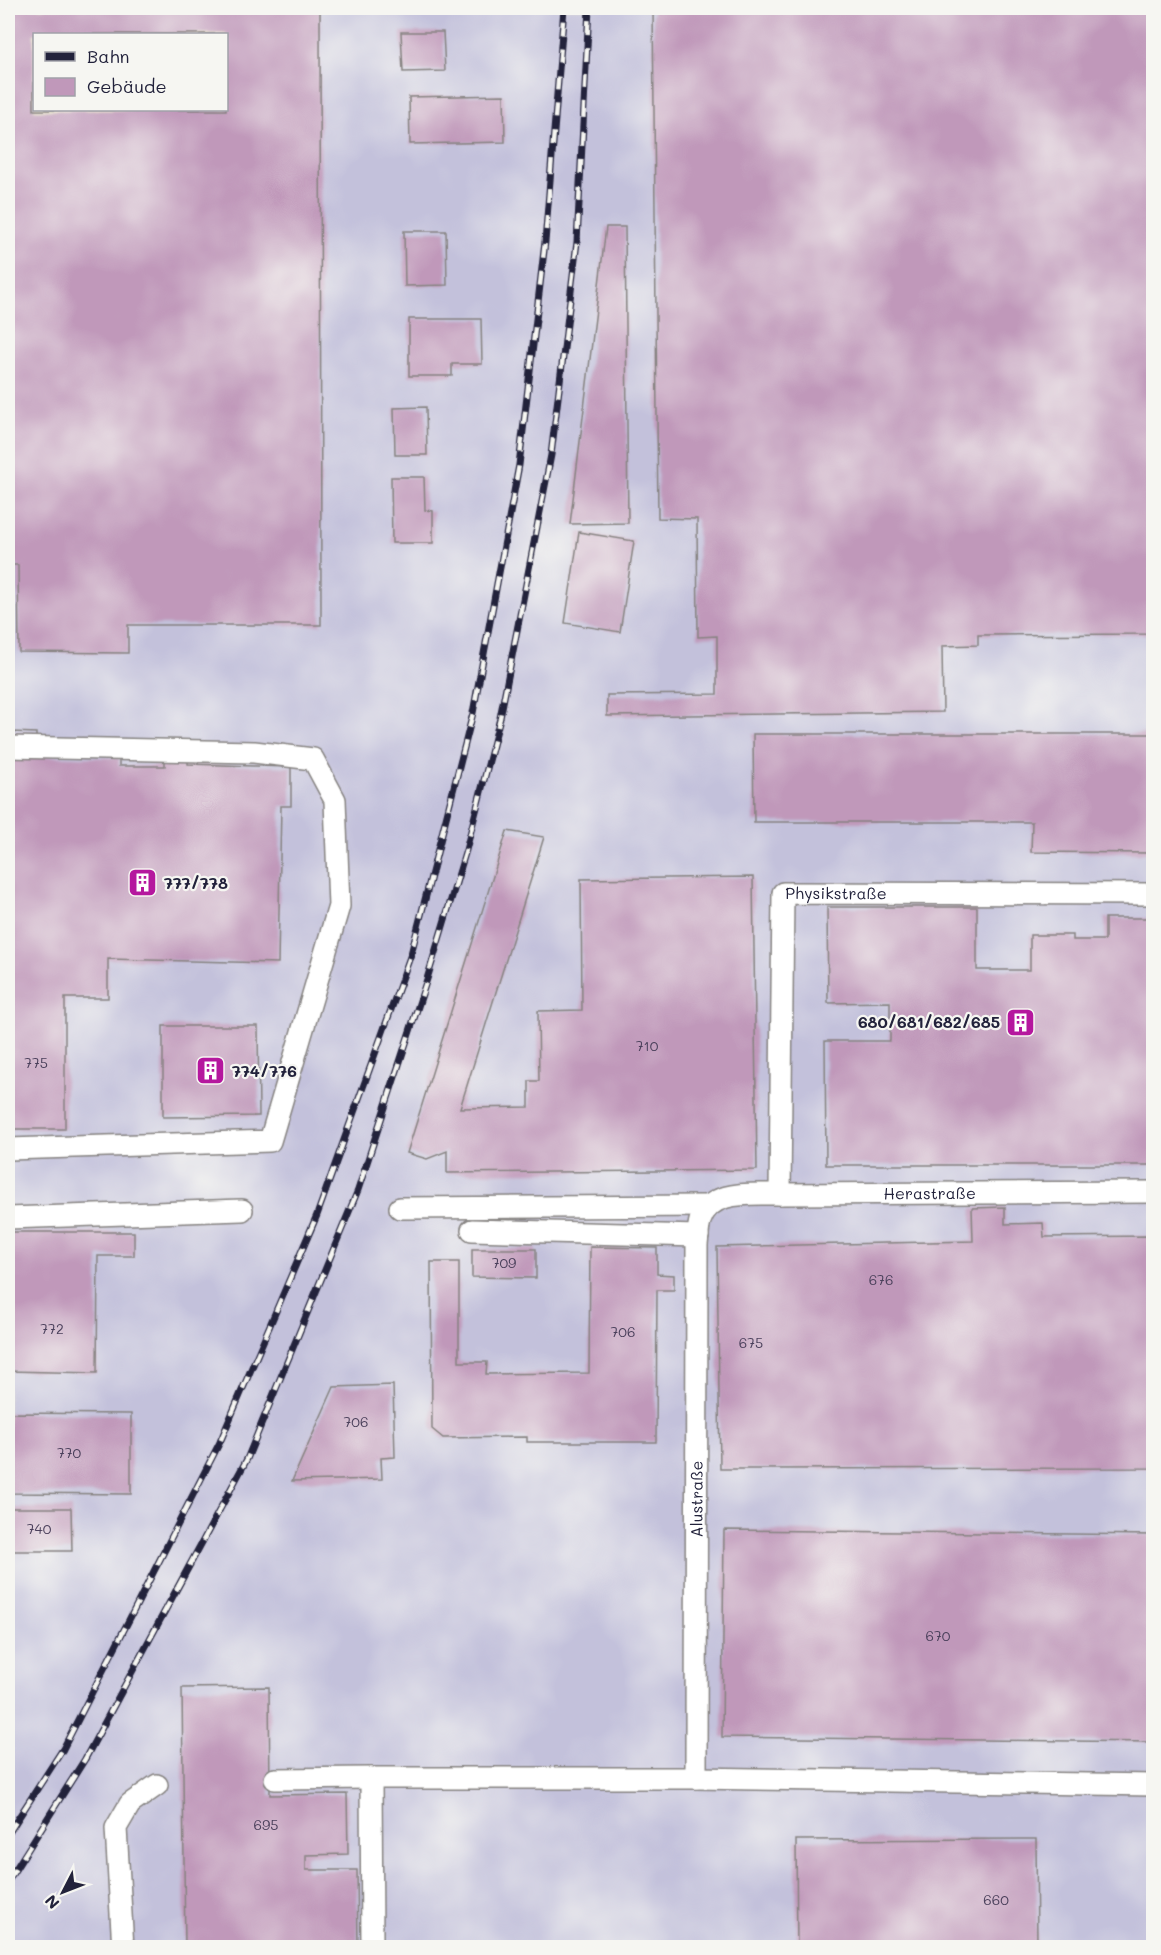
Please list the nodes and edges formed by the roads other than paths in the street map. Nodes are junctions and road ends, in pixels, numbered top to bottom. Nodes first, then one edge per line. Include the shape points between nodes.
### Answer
1 (8, 747) edge
2 (1154, 894) edge
3 (8, 1149) edge
4 (1154, 1192) edge
5 (780, 1194) junction
6 (399, 1208) dead end
7 (242, 1210) dead end
8 (8, 1218) edge
9 (702, 1220) junction
10 (472, 1230) dead end
11 (371, 1778) junction
12 (696, 1778) junction
13 (275, 1779) dead end
14 (157, 1785) dead end
15 (1154, 1785) edge
16 (123, 1947) edge
17 (372, 1947) edge

1 - 3 lane via 254,752 314,759 335,801 339,906 270,1141
2 - 5 lane, Physikstraße via 783,893
4 - 5 lane, Herastraße
5 - 9 lane, Herastraße via 725,1196
6 - 9 lane, Herastraße
7 - 8 lane
9 - 10 lane
9 - 12 lane, Alustraße
11 - 12 lane
11 - 13 lane
11 - 17 lane
12 - 15 lane
14 - 16 lane via 130,1804 116,1828

